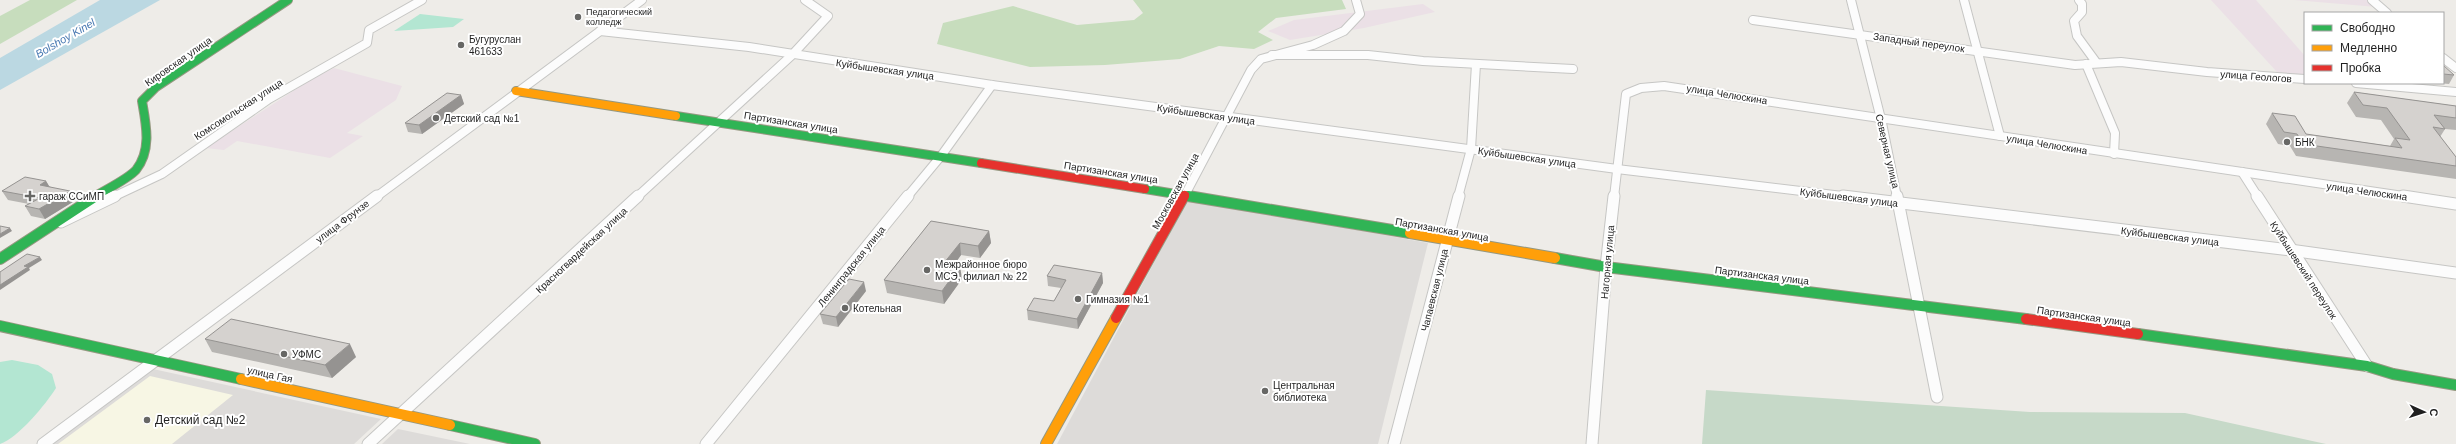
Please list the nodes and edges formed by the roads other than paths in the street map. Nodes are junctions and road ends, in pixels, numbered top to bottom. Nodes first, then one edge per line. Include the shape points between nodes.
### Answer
1 (288, 0) edge
2 (422, 0) edge
3 (642, 0) edge
4 (805, 0) edge
5 (1356, 0) edge
6 (1851, 0) edge
7 (1964, 0) edge
8 (2079, 0) edge
9 (2372, 0) edge
10 (2386, 12) edge
11 (1753, 20) dead end
12 (600, 31) junction
13 (1857, 34) junction
14 (1978, 51) junction
15 (792, 55) junction
16 (1272, 55) junction
17 (2444, 59) edge
18 (2096, 62) junction
19 (1476, 64) junction
20 (2086, 64) junction
21 (2456, 68) edge
22 (1573, 69) dead end
23 (2304, 79) edge
24 (2367, 84) edge
25 (992, 85) junction
26 (1638, 87) joint
27 (516, 91) junction
28 (2456, 92) edge
29 (1229, 117) junction
30 (1881, 119) junction
31 (718, 122) junction
32 (2000, 136) junction
33 (1471, 149) junction
34 (2114, 154) junction
35 (941, 156) junction
36 (1617, 169) junction
37 (136, 170) joint
38 (2242, 172) junction
39 (1185, 195) junction
40 (1899, 203) junction
41 (2456, 204) edge
42 (71, 219) junction
43 (54, 224) junction
44 (1447, 241) junction
45 (2290, 250) junction
46 (0, 259) edge
47 (1606, 267) junction
48 (2456, 273) edge
49 (1917, 304) junction
50 (0, 326) edge
51 (156, 360) junction
52 (2367, 366) junction
53 (2456, 385) edge
54 (1937, 397) dead end
55 (401, 413) junction
56 (43, 444) edge
57 (368, 444) edge
58 (535, 444) edge
59 (706, 444) edge
60 (1046, 444) edge
61 (1394, 444) edge
62 (1592, 444) edge

1 - 37 street, Кировская улица via 156,87 142,101 149,134 146,158
2 - 42 street, Комсомольская улица via 369,30 367,43 269,99 162,174 117,194
3 - 12 street, улица Фрунзе
4 - 15 street, Красногвардейская улица via 828,16
5 - 16 street, Московская улица via 1360,14 1344,31 1313,45
6 - 13 street, Северная улица
7 - 14 street
8 - 18 street via 2082,12 2074,20 2077,36
9 - 10 street
11 - 13 street, Западный переулок
12 - 15 street, Куйбышевская улица via 750,47
12 - 27 street, улица Фрунзе
13 - 14 street, Западный переулок
13 - 30 street, Северная улица
14 - 20 street, Западный переулок
14 - 32 street
15 - 25 street, Куйбышевская улица
15 - 31 street, Красногвардейская улица
16 - 19 street via 1297,58 1335,55 1399,57
16 - 29 street, Московская улица via 1261,59 1251,70
17 - 21 street
18 - 20 street, Западный переулок
18 - 23 street, улица Геологов via 2121,62 2207,72
19 - 22 street
19 - 33 street, Чапаевская улица
20 - 34 street via 2115,133
24 - 28 street
25 - 29 street, Куйбышевская улица
25 - 35 street, Ленинградская улица
26 - 30 street, улица Челюскина via 1688,88
26 - 36 street, Нагорная улица via 1626,94
27 - 31 street, Партизанская улица
27 - 51 street, улица Фрунзе
29 - 33 street, Куйбышевская улица
29 - 39 street, Московская улица
30 - 32 street, улица Челюскина
30 - 40 street, Северная улица
31 - 35 street, Партизанская улица
31 - 55 street, Красногвардейская улица
32 - 34 street, улица Челюскина
33 - 36 street, Куйбышевская улица
33 - 44 street, Чапаевская улица
34 - 38 street, улица Челюскина
35 - 39 street, Партизанская улица
35 - 59 street, Ленинградская улица
36 - 40 street, Куйбышевская улица
36 - 47 street, Нагорная улица
37 - 43 street, Комсомольская улица
38 - 41 street, улица Челюскина
38 - 45 street, Куйбышевский переулок
39 - 44 street, Партизанская улица
39 - 60 street, Московская улица
40 - 45 street, Куйбышевская улица
40 - 49 street, Северная улица
42 - 43 street, Комсомольская улица
42 - 46 street
43 - 46 street, Комсомольская улица
44 - 47 street, Партизанская улица
44 - 61 street, Чапаевская улица
45 - 48 street, Куйбышевская улица
45 - 52 street, Куйбышевский переулок
47 - 49 street, Партизанская улица
47 - 62 street, Нагорная улица
49 - 52 street, Партизанская улица
49 - 54 street, Северная улица
50 - 51 street, улица Гая
51 - 55 street, улица Гая
51 - 56 street, улица Фрунзе
52 - 53 street, Партизанская улица via 2393,374
55 - 57 street, Красногвардейская улица
55 - 58 street, улица Гая

